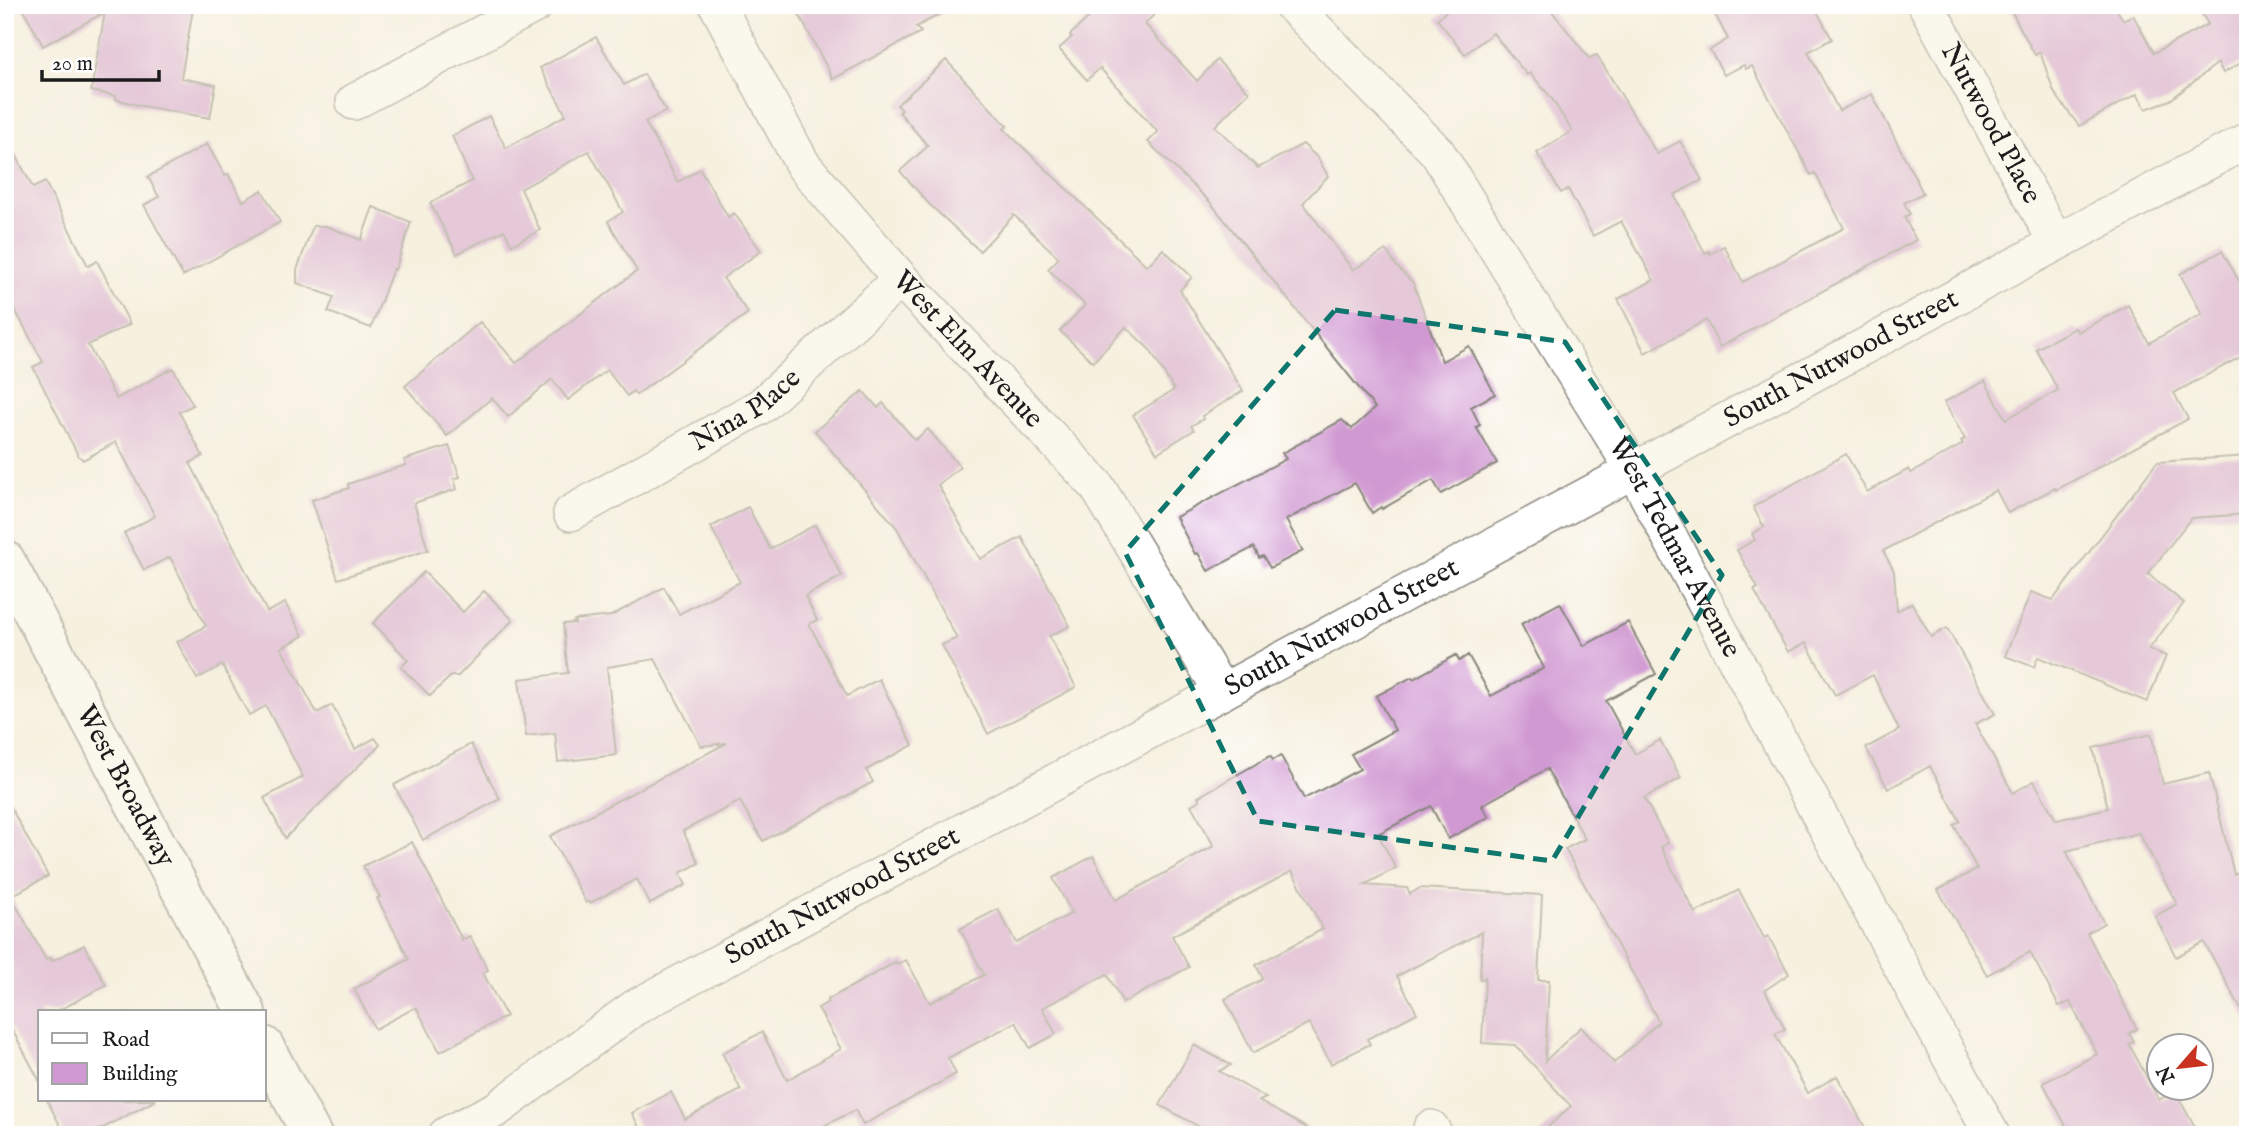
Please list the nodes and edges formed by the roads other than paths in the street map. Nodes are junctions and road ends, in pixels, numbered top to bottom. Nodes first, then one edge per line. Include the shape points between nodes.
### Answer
1 (535, 5) edge
2 (717, 5) edge
3 (1292, 5) edge
4 (1926, 5) edge
5 (354, 102) dead end
6 (2248, 139) edge
7 (2056, 242) junction
8 (901, 279) junction
9 (1634, 471) junction
10 (570, 513) dead end
11 (5, 560) edge
12 (1222, 692) junction
13 (245, 1010) edge
14 (266, 1050) edge
15 (312, 1135) edge
16 (446, 1135) edge
17 (1992, 1135) edge

1 - 5 street
2 - 8 street, West Elm Avenue via 803,165
3 - 9 street, West Tedmar Avenue via 1437,152
4 - 7 street, Nutwood Place
6 - 7 street, South Nutwood Street
7 - 9 street, South Nutwood Street
8 - 10 street, Nina Place via 761,406
8 - 12 street, West Elm Avenue via 1096,485
9 - 12 street, South Nutwood Street
9 - 17 street, West Tedmar Avenue
11 - 13 main road, West Broadway
12 - 16 street, South Nutwood Street via 634,1008 497,1109
14 - 15 main road

